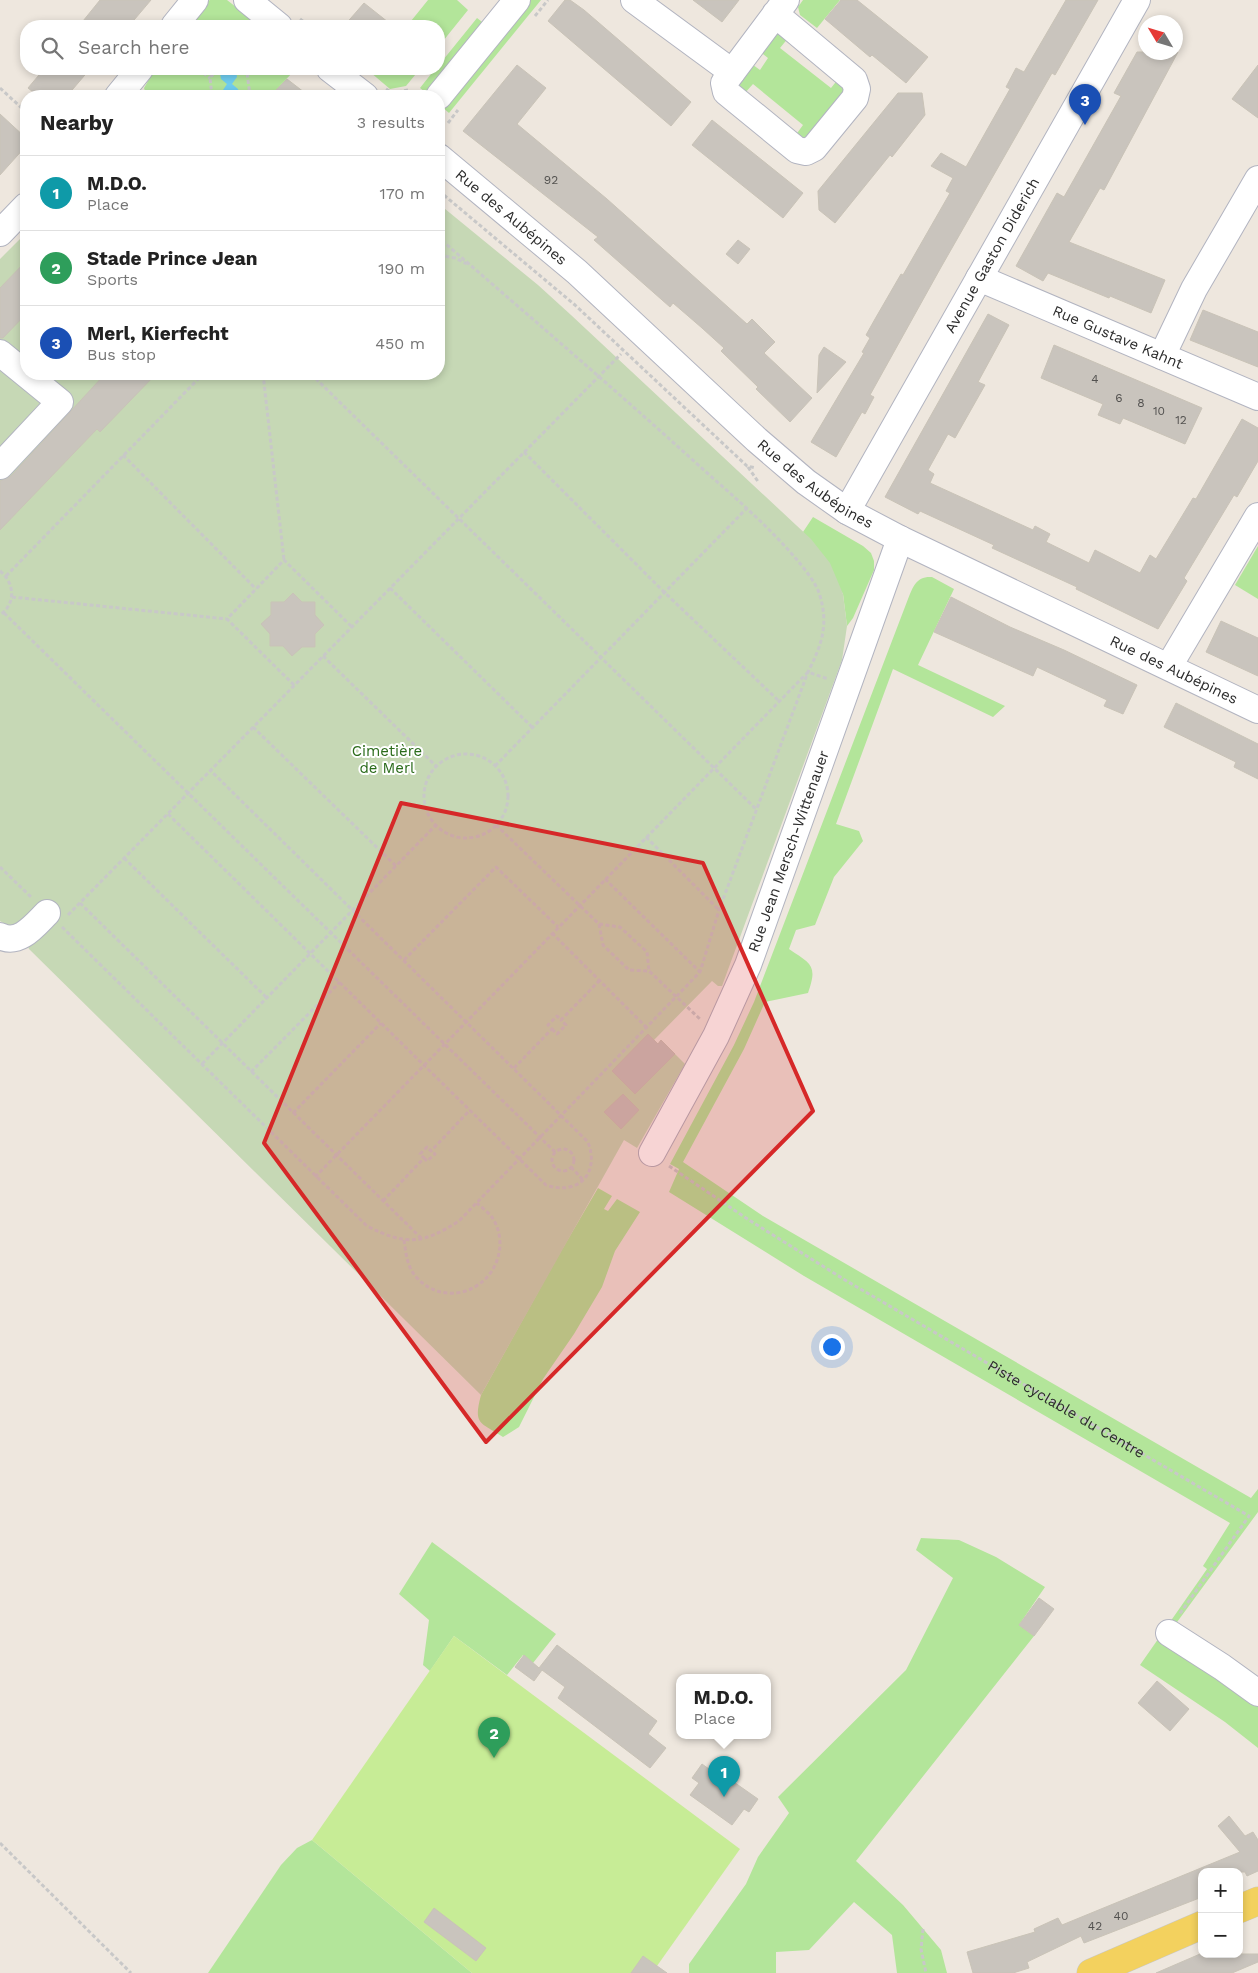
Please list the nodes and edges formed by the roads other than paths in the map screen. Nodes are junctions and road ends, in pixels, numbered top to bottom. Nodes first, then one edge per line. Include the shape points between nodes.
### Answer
1 (195, 0) edge
2 (247, 0) edge
3 (517, 0) edge
4 (634, 0) edge
5 (1137, 0) edge
6 (780, 7) edge
7 (179, 20) edge
8 (272, 20) edge
9 (732, 72) junction
10 (135, 75) edge
11 (338, 75) edge
12 (123, 90) edge
13 (357, 90) edge
14 (444, 90) edge
15 (445, 162) edge
16 (1258, 178) edge
17 (20, 212) edge
18 (0, 233) edge
19 (979, 278) junction
20 (0, 352) edge
21 (1162, 356) junction
22 (20, 369) edge
23 (34, 380) edge
24 (1258, 397) edge
25 (0, 466) edge
26 (847, 511) junction
27 (1258, 516) edge
28 (900, 539) junction
29 (1169, 666) junction
30 (1258, 710) edge
31 (53, 918) road end
32 (0, 936) edge
33 (652, 1153) dead end
34 (1169, 1634) road end
35 (1258, 1693) edge
36 (1258, 1901) edge
37 (1243, 1907) edge
38 (1198, 1927) edge
39 (1090, 1973) edge

1 - 7 street
2 - 8 street
3 - 14 street
4 - 9 street
5 - 19 street, Avenue Gaston Diderich
6 - 9 street
6 - 9 street via 854,80 855,98 814,148 806,152 798,150 726,92 724,83
10 - 12 street
11 - 13 street
15 - 26 street, Rue des Aubépines via 577,272 757,440 817,491
16 - 21 street via 1194,289
17 - 18 street
19 - 21 street, Rue Gustave Kahnt
19 - 26 street, Avenue Gaston Diderich
20 - 22 street
21 - 24 street, Rue Gustave Kahnt
23 - 25 street via 60,402
26 - 28 street, Rue des Aubépines
27 - 29 street
28 - 29 street, Rue des Aubépines
28 - 33 street, Rue Jean Mersch-Wittenauer via 748,965 716,1036
29 - 30 street, Rue des Aubépines
31 - 32 street via 24,936 6,939
34 - 35 street
36 - 37 main road
38 - 39 main road

